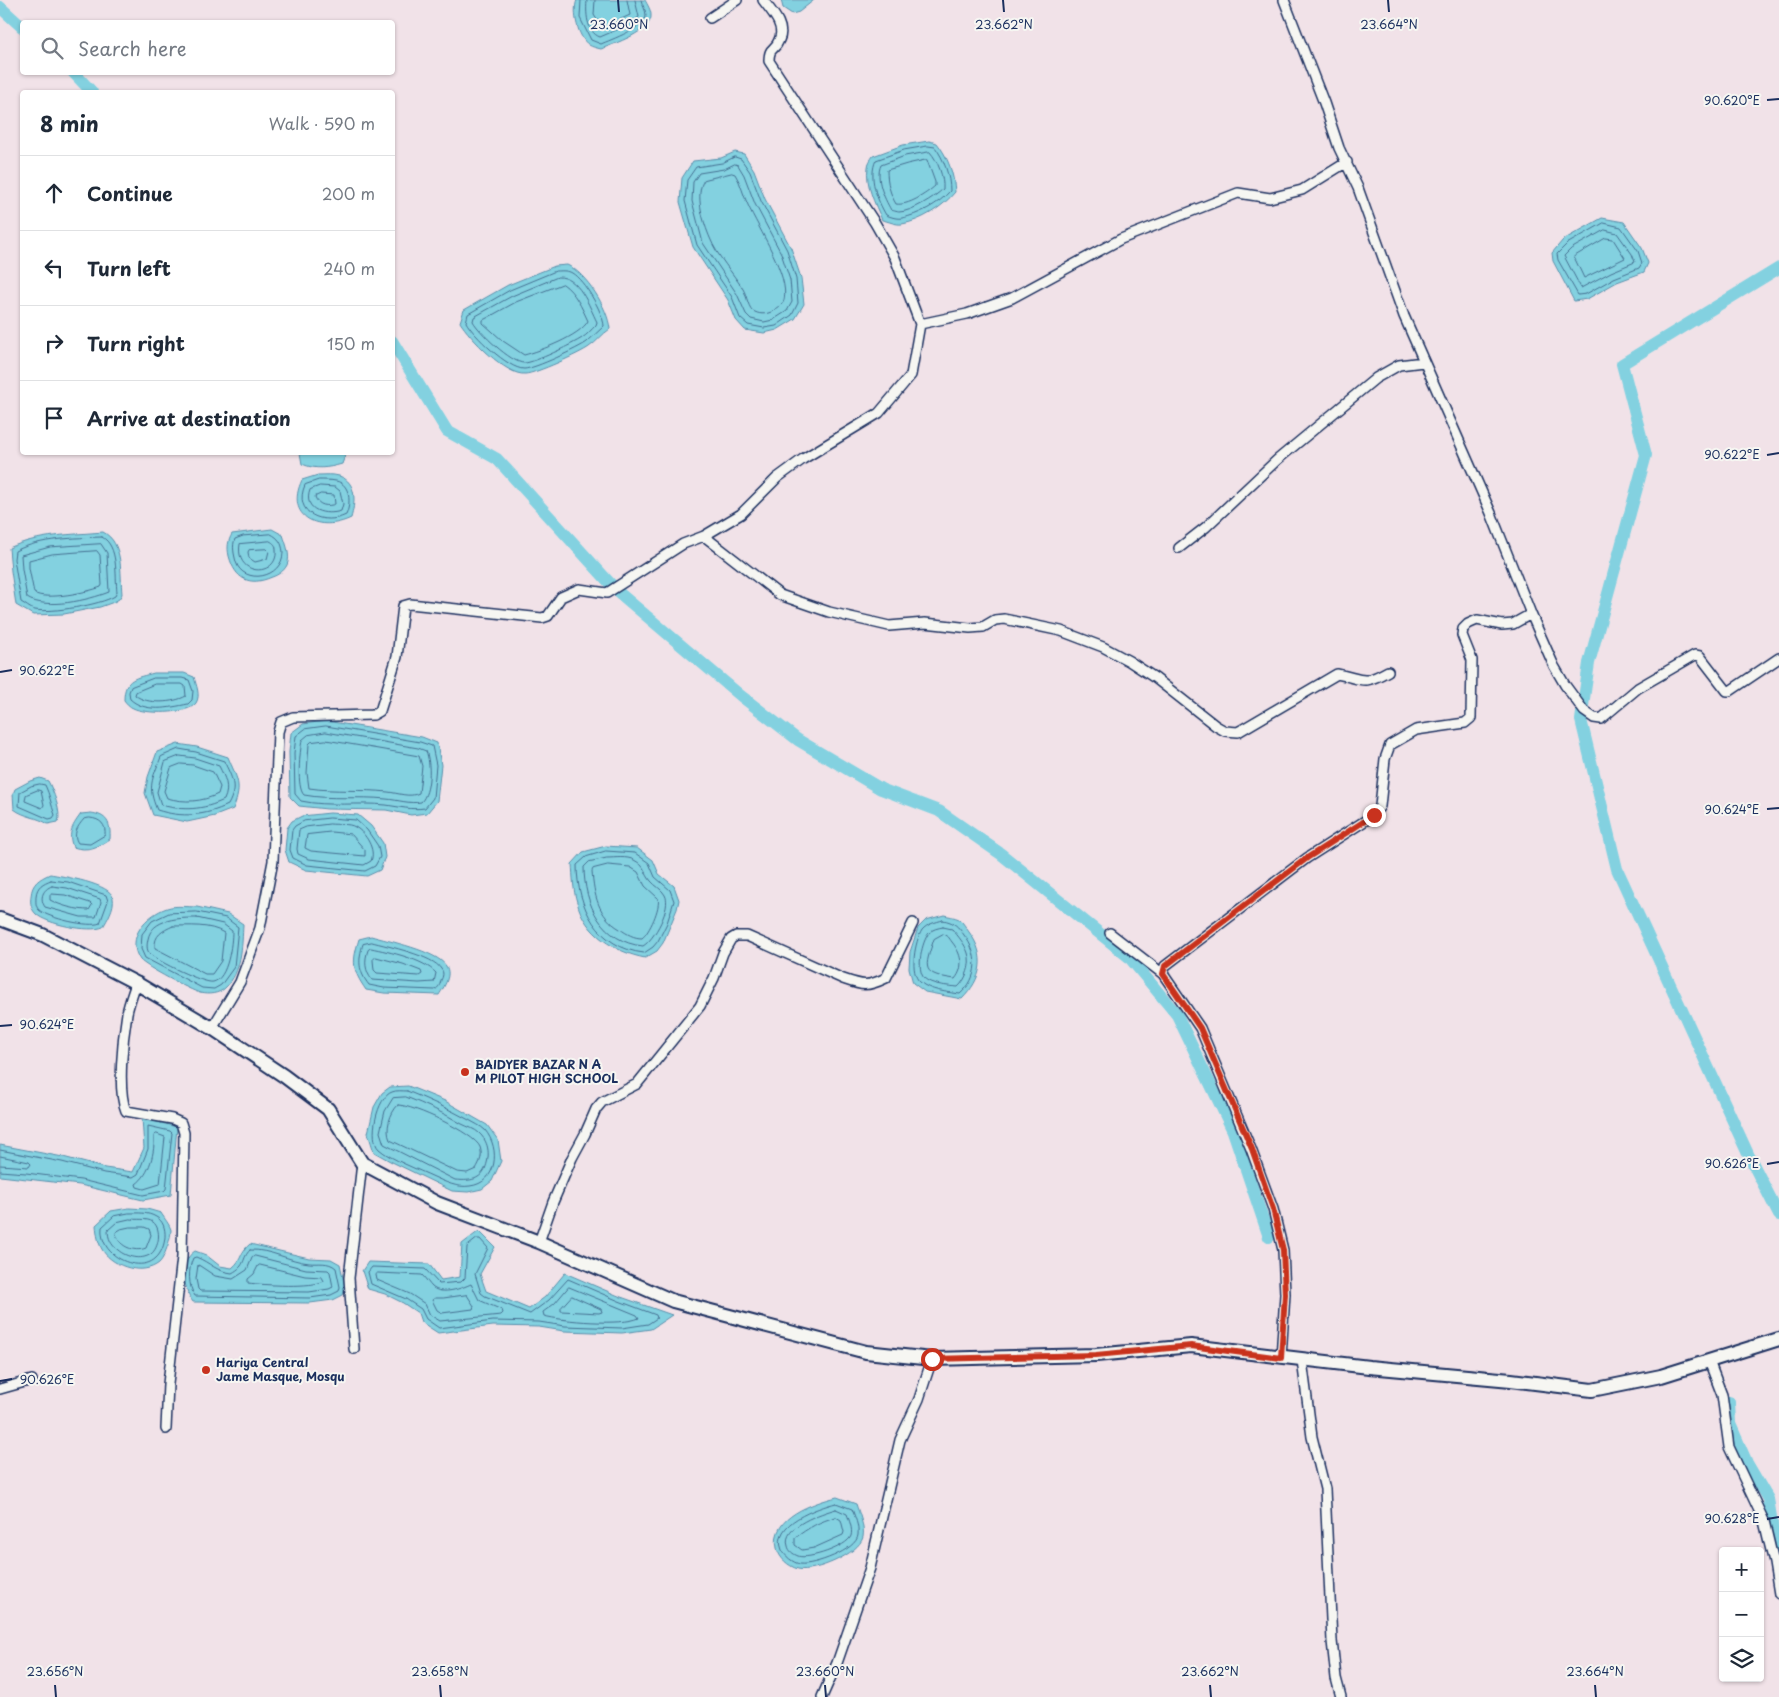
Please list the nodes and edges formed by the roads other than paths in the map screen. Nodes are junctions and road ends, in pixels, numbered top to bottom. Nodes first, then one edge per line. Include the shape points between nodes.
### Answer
1 (737, 0) edge
2 (763, 0) edge
3 (1284, 0) edge
4 (710, 18) dead end
5 (1347, 162) junction
6 (920, 324) junction
7 (1424, 362) junction
8 (704, 536) junction
9 (1178, 548) dead end
10 (1531, 614) junction
11 (1779, 658) edge
12 (1388, 671) dead end
13 (0, 919) edge
14 (913, 923) dead end
15 (1110, 933) dead end
16 (1163, 974) junction
17 (136, 983) junction
18 (212, 1028) junction
19 (362, 1163) junction
20 (539, 1242) junction
21 (1779, 1339) edge
22 (354, 1349) dead end
23 (1281, 1358) junction
24 (932, 1359) junction
25 (1302, 1360) junction
26 (1709, 1361) junction
27 (32, 1380) dead end
28 (0, 1389) edge
29 (166, 1429) dead end
30 (1779, 1594) edge
31 (822, 1697) edge
32 (1341, 1697) edge

1 - 4 street
2 - 6 street via 781,27 780,40 769,52 769,61 875,222 895,258
3 - 5 street
5 - 6 street via 1302,190 1270,198 1238,193 1121,239 1012,298 967,314
5 - 7 street
6 - 8 street via 911,375 879,412 803,459 741,514
7 - 9 street via 1399,366 1376,378
7 - 10 street via 1491,513
8 - 12 street via 780,595 829,612 889,626 925,623 983,628 995,620 1004,619 1061,631 1129,661 1224,731 1238,732 1337,674 1360,681 1372,680
8 - 18 street via 683,544 607,593 579,589 561,597 548,616 542,618 410,604 403,606 397,657 380,711 373,715 293,717 281,722 273,861 260,928 240,982
10 - 11 street via 1565,685 1584,711 1594,718 1601,719 1638,688 1694,655 1700,656 1730,691
10 - 16 street via 1513,624 1482,620 1468,624 1462,636 1472,660 1471,718 1465,723 1416,730 1390,745 1385,759 1380,806 1374,815 1307,858 1195,942 1165,966
13 - 17 main road via 43,934
14 - 20 street via 886,978 872,985 843,979 747,936 731,939 700,1006 672,1042 637,1084 602,1102 596,1109 553,1202
15 - 16 street
16 - 23 street via 1200,1028 1252,1149 1273,1209 1283,1250 1285,1294
17 - 18 main road
17 - 29 street via 127,1012 122,1101 126,1111 181,1122 184,1133 182,1257
18 - 19 main road via 328,1109
19 - 20 main road via 438,1203
19 - 22 street via 348,1278
20 - 24 main road via 673,1301 866,1352
21 - 26 main road
23 - 24 main road via 1191,1346 1096,1355
23 - 25 main road
24 - 31 street via 919,1399 900,1440 870,1568 837,1664
25 - 26 main road via 1592,1390 1661,1376
25 - 32 street via 1312,1437 1325,1490 1332,1641
26 - 30 street via 1722,1395 1729,1447 1764,1521
27 - 28 street

